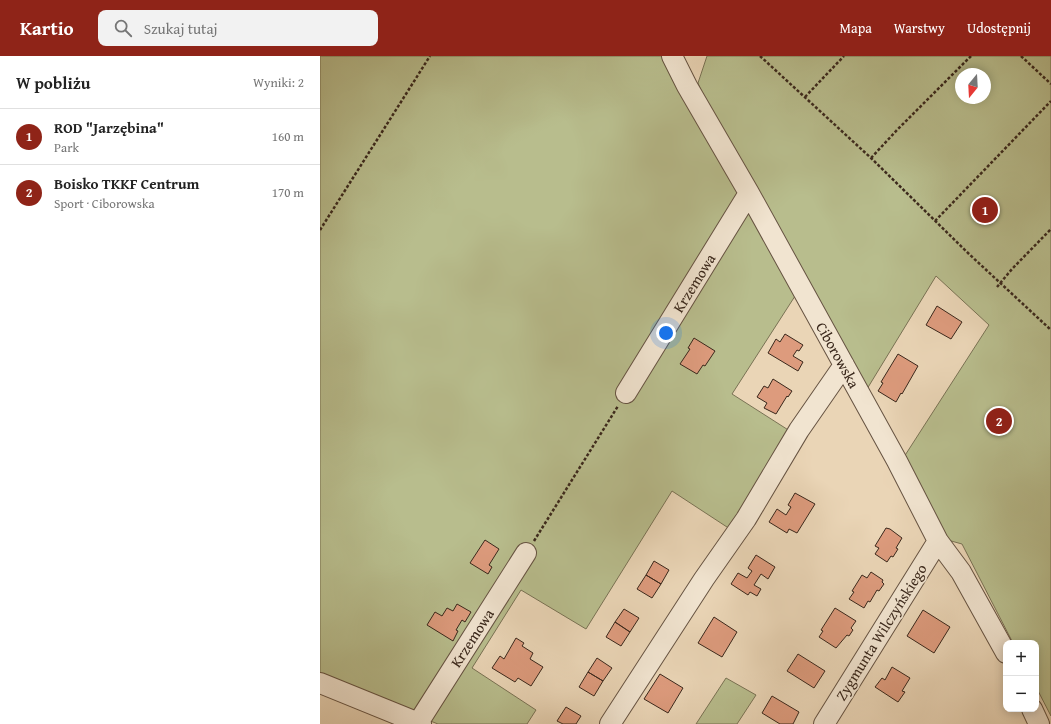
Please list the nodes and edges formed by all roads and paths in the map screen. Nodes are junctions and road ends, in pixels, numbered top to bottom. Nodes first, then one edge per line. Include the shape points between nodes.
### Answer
1 (430, 56) edge
2 (672, 56) edge
3 (760, 56) edge
4 (844, 56) edge
5 (971, 56) edge
6 (1021, 56) edge
7 (1051, 84) edge
8 (805, 97) junction
9 (1051, 101) edge
10 (871, 158) junction
11 (749, 194) junction
12 (935, 221) junction
13 (1051, 229) edge
14 (320, 230) edge
15 (1001, 282) junction
16 (996, 287) dead end
17 (1051, 330) edge
18 (844, 365) junction
19 (626, 393) joint
20 (938, 540) junction
21 (526, 553) joint
22 (1003, 647) edge
23 (320, 683) edge
24 (1033, 712) edge
25 (419, 723) edge
26 (610, 724) edge
27 (824, 724) edge
28 (1039, 724) edge

1 - 14 path
2 - 11 street, Ciborowska
3 - 8 path
4 - 8 path
5 - 10 path
6 - 7 path
8 - 10 path
9 - 12 path
10 - 12 path
11 - 18 street, Ciborowska
11 - 19 street, Krzemowa
12 - 15 path
13 - 15 path
15 - 16 path
15 - 17 path
18 - 20 street, Ciborowska
18 - 26 street via 799,430 746,519
19 - 21 path
20 - 22 street, Ciborowska via 962,572
20 - 27 street, Zygmunta Wilczyńskiego
21 - 25 street, Krzemowa
23 - 25 street
24 - 28 street

